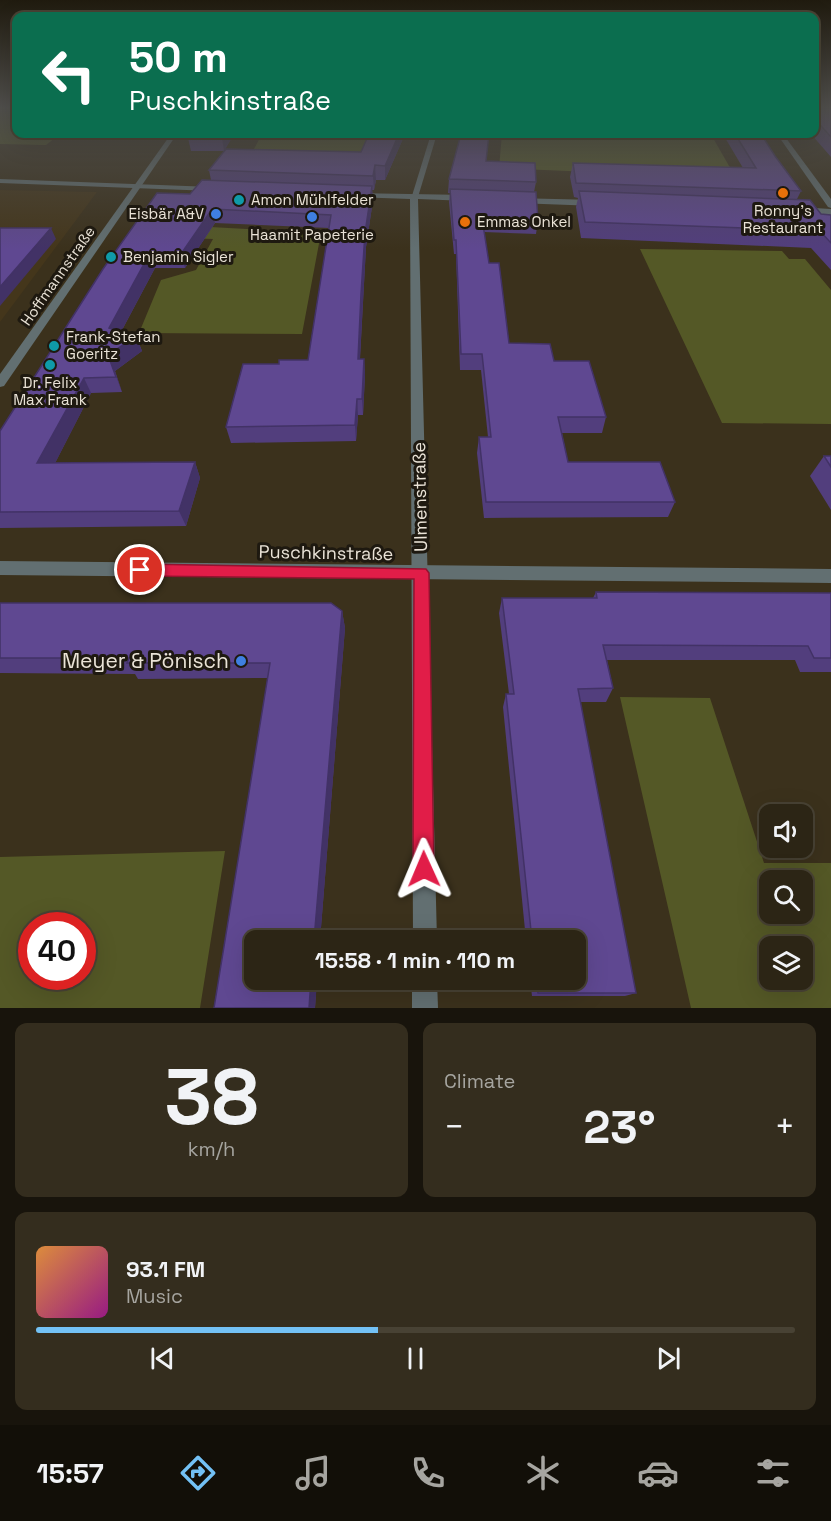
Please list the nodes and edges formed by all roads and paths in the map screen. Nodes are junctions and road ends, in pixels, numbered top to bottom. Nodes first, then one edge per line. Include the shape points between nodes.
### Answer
1 (158, 155) edge
2 (427, 155) edge
3 (795, 155) edge
4 (0, 181) edge
5 (138, 186) junction
6 (218, 189) edge
7 (344, 194) edge
8 (414, 197) junction
9 (475, 198) edge
10 (510, 200) edge
11 (602, 203) edge
12 (831, 206) edge
13 (789, 210) edge
14 (831, 212) edge
15 (0, 383) edge
16 (0, 568) edge
17 (421, 573) junction
18 (831, 576) edge
19 (425, 930) edge
20 (425, 990) edge
21 (425, 1008) edge

1 - 5 street, Hoffmannstraße
2 - 8 street, Ulmenstraße
3 - 12 street
4 - 5 street
5 - 6 street
5 - 15 street, Hoffmannstraße
7 - 8 street
8 - 9 street
8 - 17 street, Ulmenstraße
10 - 11 street
13 - 14 street
16 - 17 street, Puschkinstraße
17 - 18 street, Puschkinstraße
17 - 19 street, Ulmenstraße
20 - 21 street

